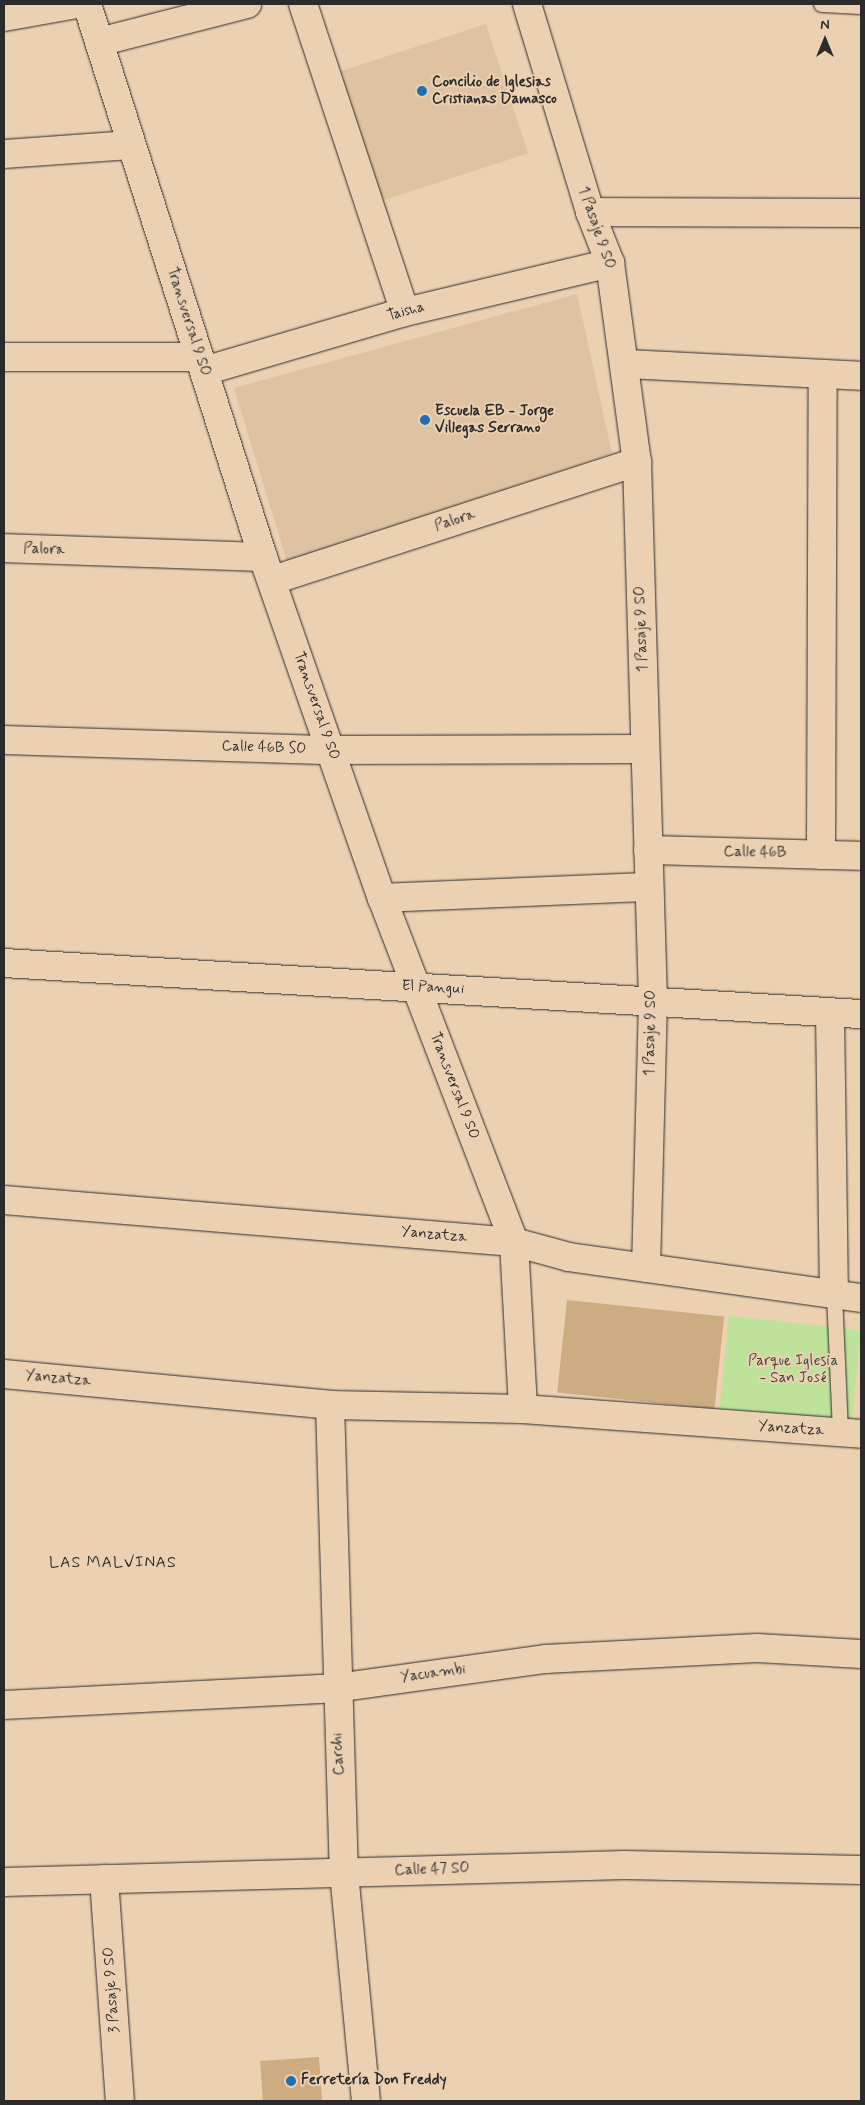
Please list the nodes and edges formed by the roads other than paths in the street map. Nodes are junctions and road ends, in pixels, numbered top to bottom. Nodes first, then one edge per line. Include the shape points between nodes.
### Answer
1 (77, 4) edge
2 (87, 4) edge
3 (248, 4) edge
4 (303, 4) edge
5 (527, 4) edge
6 (821, 4) edge
7 (861, 6) edge
8 (4, 17) edge
9 (99, 42) junction
10 (131, 145) junction
11 (4, 154) edge
12 (590, 212) junction
13 (861, 213) edge
14 (610, 263) junction
15 (405, 312) junction
16 (4, 357) edge
17 (201, 364) junction
18 (626, 364) junction
19 (823, 376) junction
20 (861, 376) edge
21 (637, 462) junction
22 (4, 548) edge
23 (268, 569) junction
24 (4, 740) edge
25 (645, 749) junction
26 (331, 750) junction
27 (648, 850) junction
28 (821, 855) junction
29 (861, 856) edge
30 (649, 887) junction
31 (382, 898) junction
32 (4, 963) edge
33 (416, 987) junction
34 (653, 1001) junction
35 (830, 1012) junction
36 (861, 1014) edge
37 (4, 1200) edge
38 (514, 1242) junction
39 (646, 1268) junction
40 (834, 1294) junction
41 (861, 1298) edge
42 (4, 1374) edge
43 (330, 1406) junction
44 (523, 1409) junction
45 (850, 1433) edge
46 (861, 1654) edge
47 (336, 1688) junction
48 (4, 1705) edge
49 (861, 1870) edge
50 (344, 1873) junction
51 (104, 1879) junction
52 (4, 1882) edge
53 (120, 2101) edge
54 (366, 2101) edge

1 - 8 street
2 - 9 street, Transversal 9 SO
3 - 9 street
4 - 15 street
5 - 12 street, 1 Pasaje 9 SO
6 - 7 lane
9 - 10 street, Transversal 9 SO
10 - 11 street
10 - 17 street, Transversal 9 SO
12 - 13 street
12 - 14 street, 1 Pasaje 9 SO
14 - 15 street, Taisha
14 - 18 street, 1 Pasaje 9 SO
15 - 17 street, Taisha
16 - 17 street, Taisha
17 - 23 street, Transversal 9 SO
18 - 19 street
18 - 21 street, 1 Pasaje 9 SO
19 - 20 street
19 - 28 street
21 - 23 street, Palora
21 - 25 street, 1 Pasaje 9 SO
22 - 23 street, Palora
23 - 26 street, Transversal 9 SO
24 - 26 street, Calle 46B SO
25 - 26 street, Calle 46B SO
25 - 27 street, 1 Pasaje 9 SO
26 - 31 street, Transversal 9 SO
27 - 28 street, Calle 46B
27 - 30 street, 1 Pasaje 9 SO
28 - 29 street, Calle 46B
30 - 31 street
30 - 34 street, 1 Pasaje 9 SO
31 - 33 street, Transversal 9 SO
32 - 33 street, El Pangui
33 - 34 street, El Pangui
33 - 38 street, Transversal 9 SO
34 - 35 street, El Pangui
34 - 39 street, 1 Pasaje 9 SO
35 - 36 street, El Pangui
35 - 40 street
37 - 38 street, Yanzatza
38 - 39 street, Yanzatza via 569,1257
38 - 44 street, Transversal 9 SO
39 - 40 street, Yanzatza
40 - 41 street, Yanzatza
40 - 45 lane
42 - 43 street, Yanzatza
43 - 44 street, Yanzatza
43 - 47 street, Carchi
44 - 45 street, Yanzatza
46 - 47 street, Yacuambi via 757,1648 545,1659
47 - 48 street, Yacuambi
47 - 50 street, Carchi
49 - 50 street, Calle 47 SO via 625,1865
50 - 51 street, Calle 47 SO
50 - 54 street, Carchi
51 - 52 street, Calle 47 SO
51 - 53 street, 3 Pasaje 9 SO

